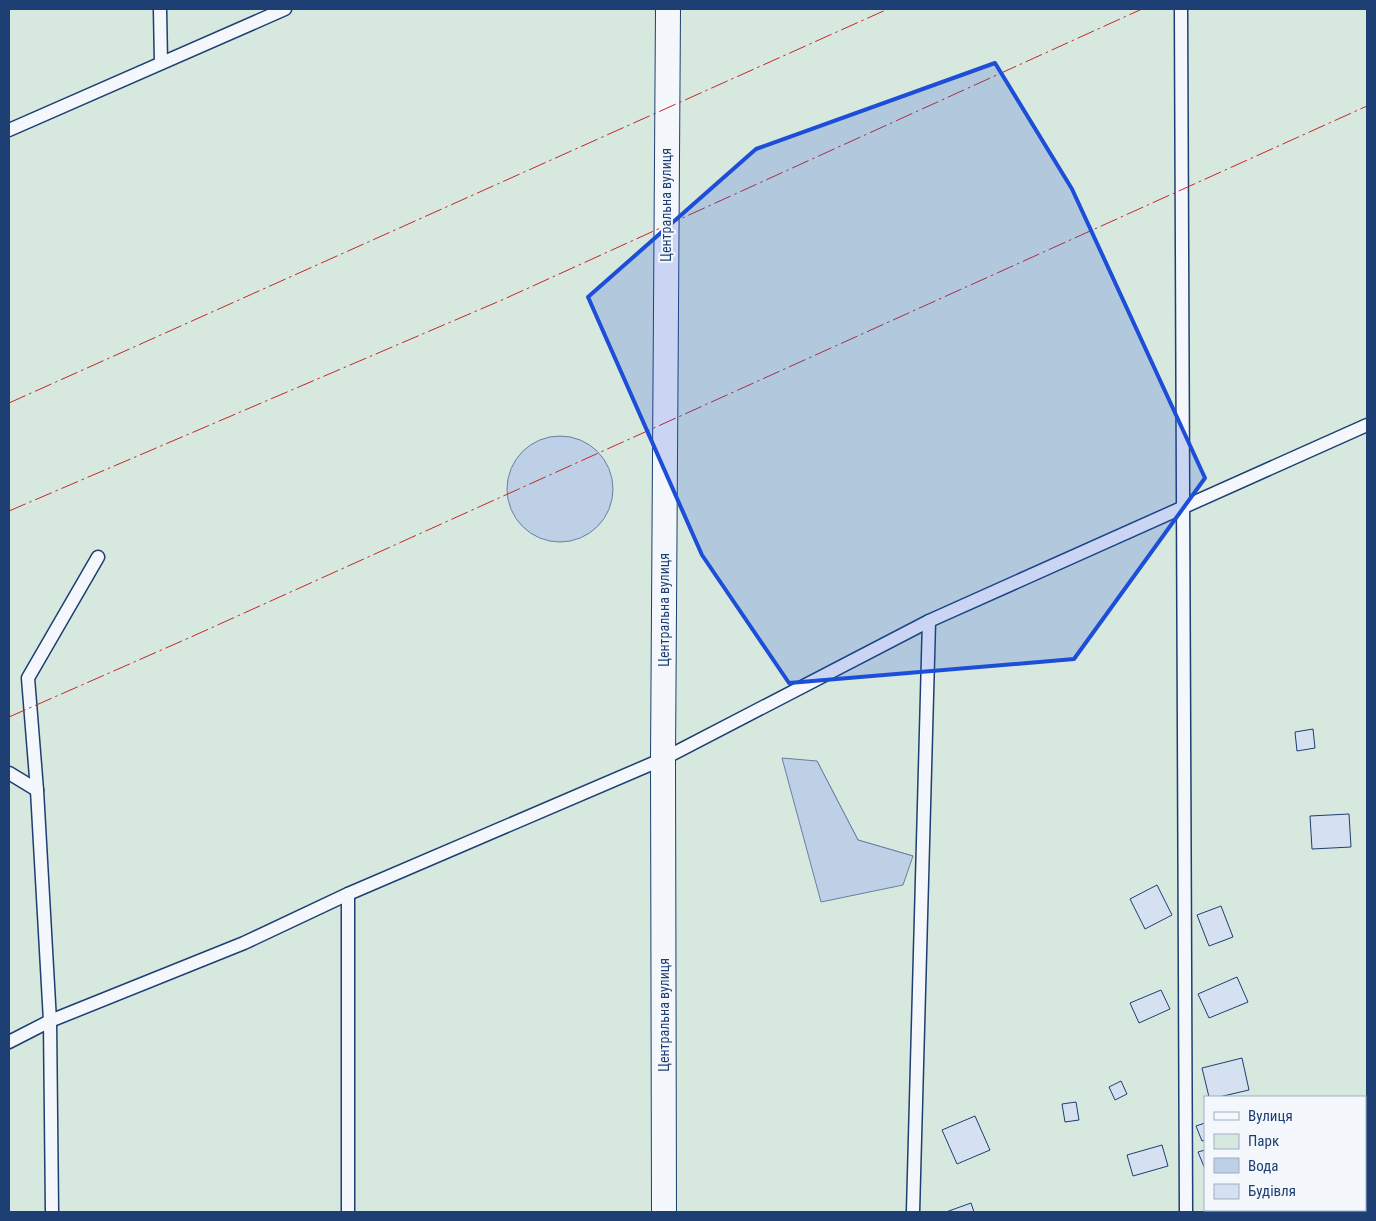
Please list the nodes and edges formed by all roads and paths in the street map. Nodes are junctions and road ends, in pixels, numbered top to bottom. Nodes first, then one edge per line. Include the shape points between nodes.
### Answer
1 (160, 9) edge
2 (285, 9) edge
3 (668, 9) edge
4 (1181, 9) edge
5 (161, 62) junction
6 (9, 130) edge
7 (1367, 425) edge
8 (1181, 508) junction
9 (98, 557) dead end
10 (929, 621) junction
11 (663, 759) junction
12 (9, 773) edge
13 (37, 790) junction
14 (348, 894) junction
15 (50, 1021) junction
16 (9, 1042) edge
17 (52, 1212) edge
18 (348, 1212) edge
19 (664, 1212) edge
20 (913, 1212) edge
21 (1186, 1212) edge

1 - 5 lane
2 - 5 lane
3 - 11 street, Центральна вулиця
4 - 8 lane
5 - 6 lane
7 - 8 lane
8 - 10 lane
8 - 21 lane
9 - 13 lane via 28,678
10 - 11 lane
10 - 20 lane
11 - 14 lane
11 - 19 street, Центральна вулиця
12 - 13 lane
13 - 15 lane
14 - 15 lane via 244,943
14 - 18 lane
15 - 16 lane
15 - 17 lane

